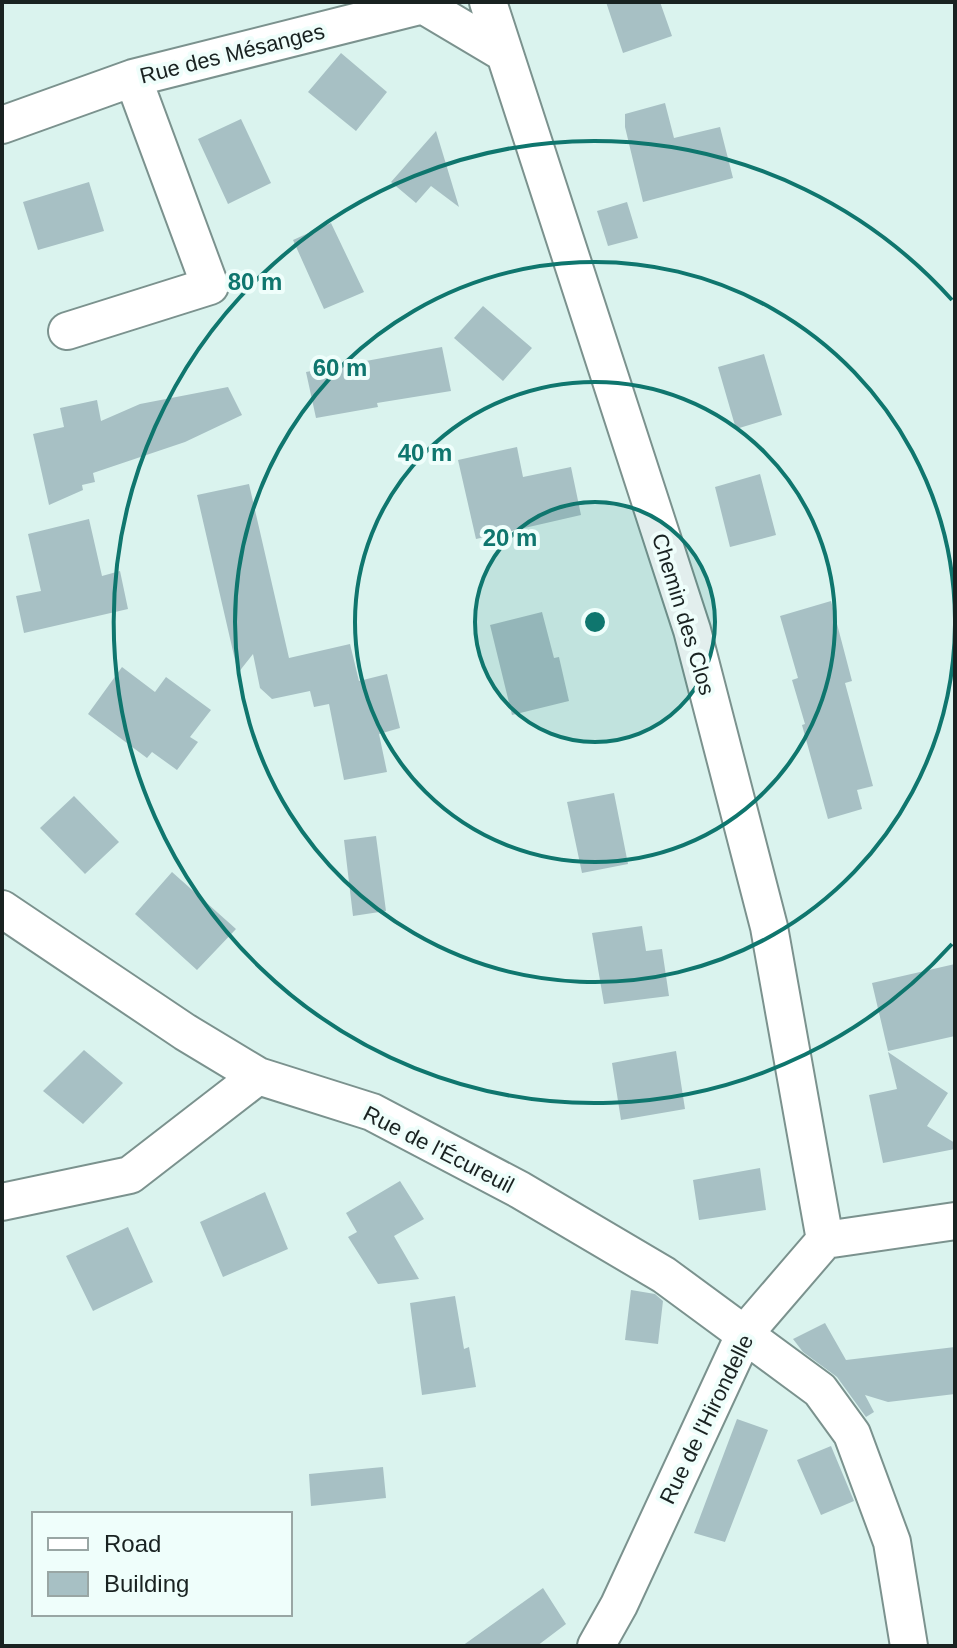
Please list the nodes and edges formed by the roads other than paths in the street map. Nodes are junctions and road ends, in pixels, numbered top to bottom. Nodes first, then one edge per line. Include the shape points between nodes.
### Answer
1 (488, 2) edge
2 (502, 52) junction
3 (133, 78) junction
4 (2, 125) edge
5 (67, 331) dead end
6 (2, 909) edge
7 (258, 1076) junction
8 (2, 1202) edge
9 (955, 1221) edge
10 (825, 1240) junction
11 (745, 1333) junction
12 (596, 1646) edge
13 (909, 1646) edge

1 - 2 street, Chemin des Clos
2 - 3 street, Rue des Mésanges via 423,5
2 - 10 street, Chemin des Clos via 692,630 769,927
3 - 4 street, Rue des Mésanges
3 - 5 street via 210,286
6 - 7 street, Rue de l'Écureuil
7 - 8 street via 130,1175
7 - 11 street, Rue de l'Écureuil via 386,1119 664,1275
9 - 10 street
10 - 11 street, Rue de l'Hirondelle
11 - 12 street, Rue de l'Hirondelle
11 - 13 street, Rue de l'Écureuil via 820,1390 852,1434 892,1542

